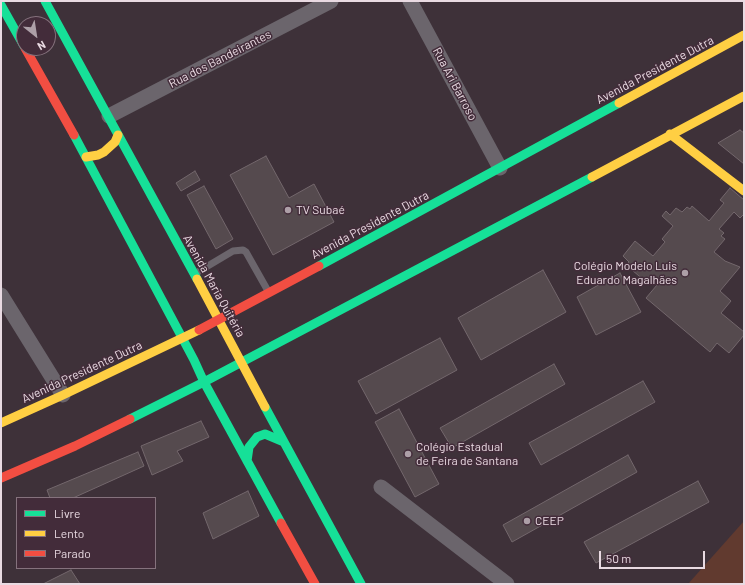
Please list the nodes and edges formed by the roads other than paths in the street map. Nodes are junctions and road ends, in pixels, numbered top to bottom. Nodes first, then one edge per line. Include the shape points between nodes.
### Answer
1 (45, 1) edge
2 (331, 1) edge
3 (410, 1) edge
4 (1, 5) edge
5 (16, 32) edge
6 (744, 36) edge
7 (29, 56) edge
8 (743, 98) edge
9 (109, 116) junction
10 (670, 134) junction
11 (118, 135) junction
12 (86, 157) junction
13 (500, 168) junction
14 (744, 191) edge
15 (194, 274) junction
16 (269, 293) junction
17 (1, 295) edge
18 (219, 320) junction
19 (182, 338) junction
20 (241, 362) junction
21 (204, 382) junction
22 (63, 396) junction
23 (1, 423) edge
24 (284, 442) junction
25 (247, 461) junction
26 (1, 478) edge
27 (381, 487) dead end
28 (315, 584) edge
29 (361, 584) edge
30 (507, 584) edge

1 - 9 main road, Avenida Maria Quitéria
2 - 9 street, Rua dos Bandeirantes
3 - 13 street, Rua Ari Barroso
4 - 5 main road
6 - 13 main road, Avenida Presidente Dutra
7 - 12 main road
8 - 10 main road
9 - 11 main road, Avenida Maria Quitéria
10 - 14 main road
10 - 20 main road
11 - 12 main road via 115,142 104,152
11 - 15 main road, Avenida Maria Quitéria
12 - 19 main road
13 - 16 main road, Avenida Presidente Dutra
15 - 16 lane via 233,251 243,250
15 - 18 main road, Avenida Maria Quitéria
16 - 18 main road, Avenida Presidente Dutra
17 - 22 street
18 - 19 main road, Avenida Presidente Dutra
18 - 20 main road, Avenida Maria Quitéria
19 - 21 main road
19 - 22 main road, Avenida Presidente Dutra
20 - 21 main road
20 - 24 main road, Avenida Maria Quitéria
21 - 25 main road
21 - 26 main road via 75,446
22 - 23 main road, Avenida Presidente Dutra
24 - 25 main road via 265,434 257,437 249,447
24 - 29 main road, Avenida Maria Quitéria
25 - 28 main road
27 - 30 street

